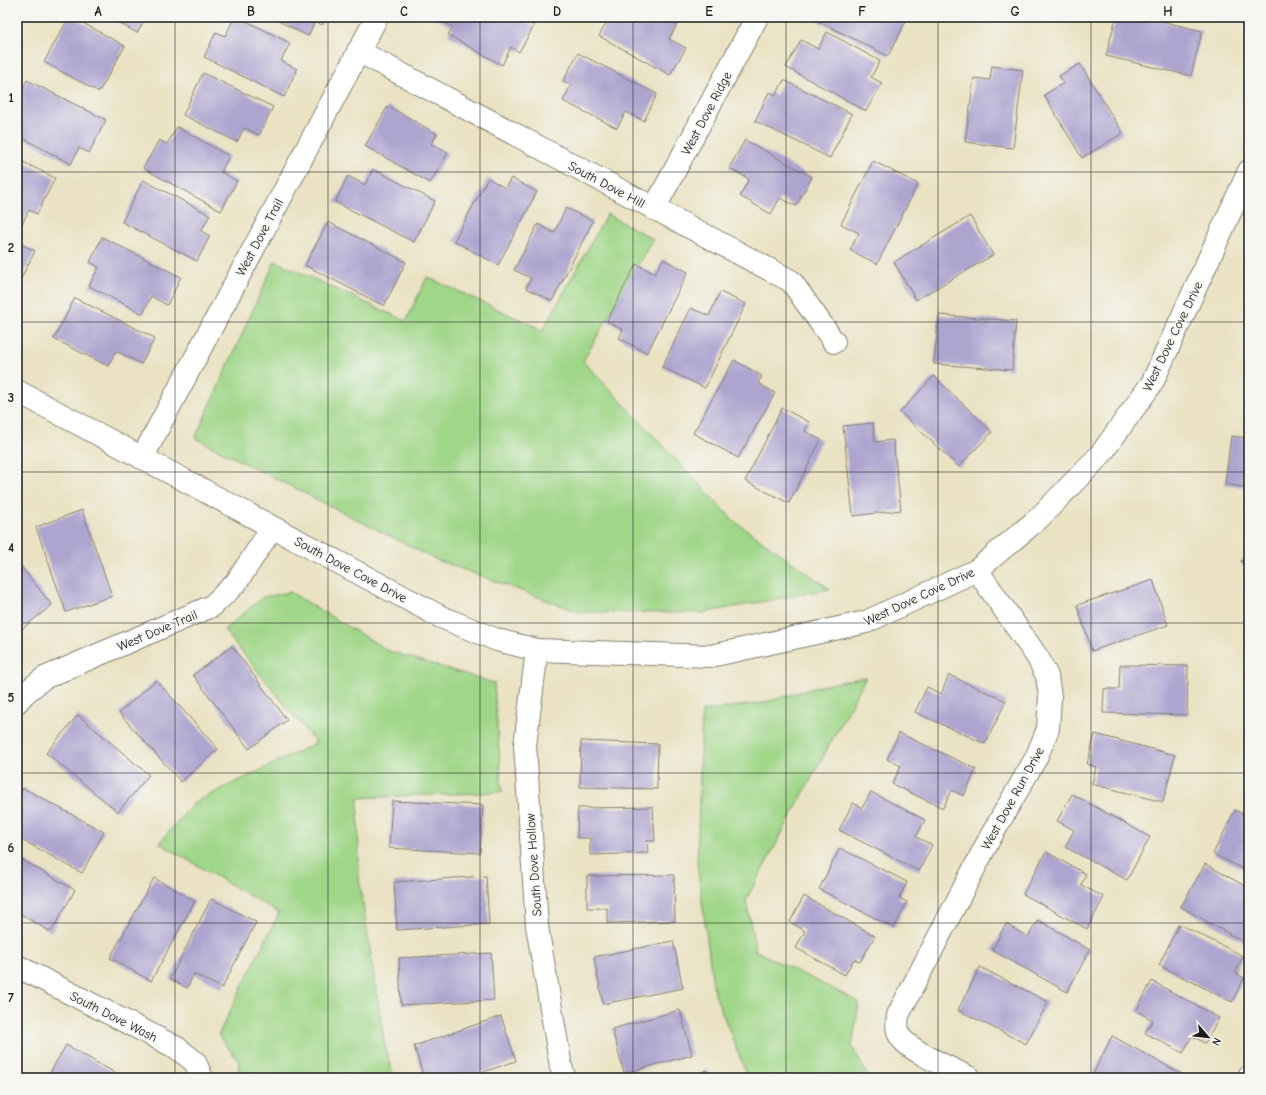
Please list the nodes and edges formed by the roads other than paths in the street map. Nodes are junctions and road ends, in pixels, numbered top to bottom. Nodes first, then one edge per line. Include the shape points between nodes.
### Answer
1 (377, 17) edge
2 (757, 17) edge
3 (358, 51) junction
4 (1249, 171) edge
5 (654, 209) junction
6 (834, 342) dead end
7 (17, 391) edge
8 (142, 458) junction
9 (272, 528) junction
10 (977, 570) junction
11 (537, 650) junction
12 (711, 656) joint
13 (17, 702) edge
14 (17, 966) edge
15 (202, 1077) edge
16 (565, 1078) edge
17 (970, 1078) edge

1 - 3 street, West Dove Trail
2 - 5 street, West Dove Ridge
3 - 5 street, South Dove Hill
3 - 8 street, West Dove Trail
4 - 10 street, West Dove Cove Drive via 1152,383 1100,454 1039,518
5 - 6 street, South Dove Hill via 791,281
7 - 8 street, South Dove Cove Drive
8 - 9 street, South Dove Cove Drive
9 - 11 street, South Dove Cove Drive via 441,617 497,640
9 - 13 street, West Dove Trail via 236,583 212,606 44,678
10 - 12 street, West Dove Cove Drive via 866,622
10 - 17 street, West Dove Run Drive via 1038,658 1047,676 1050,697 1048,729 1036,758 991,836 898,1015 897,1028 902,1039
11 - 12 street, South Dove Cove Drive
11 - 16 street, South Dove Hollow via 525,745 537,926
14 - 15 street, South Dove Wash via 177,1048 194,1062

